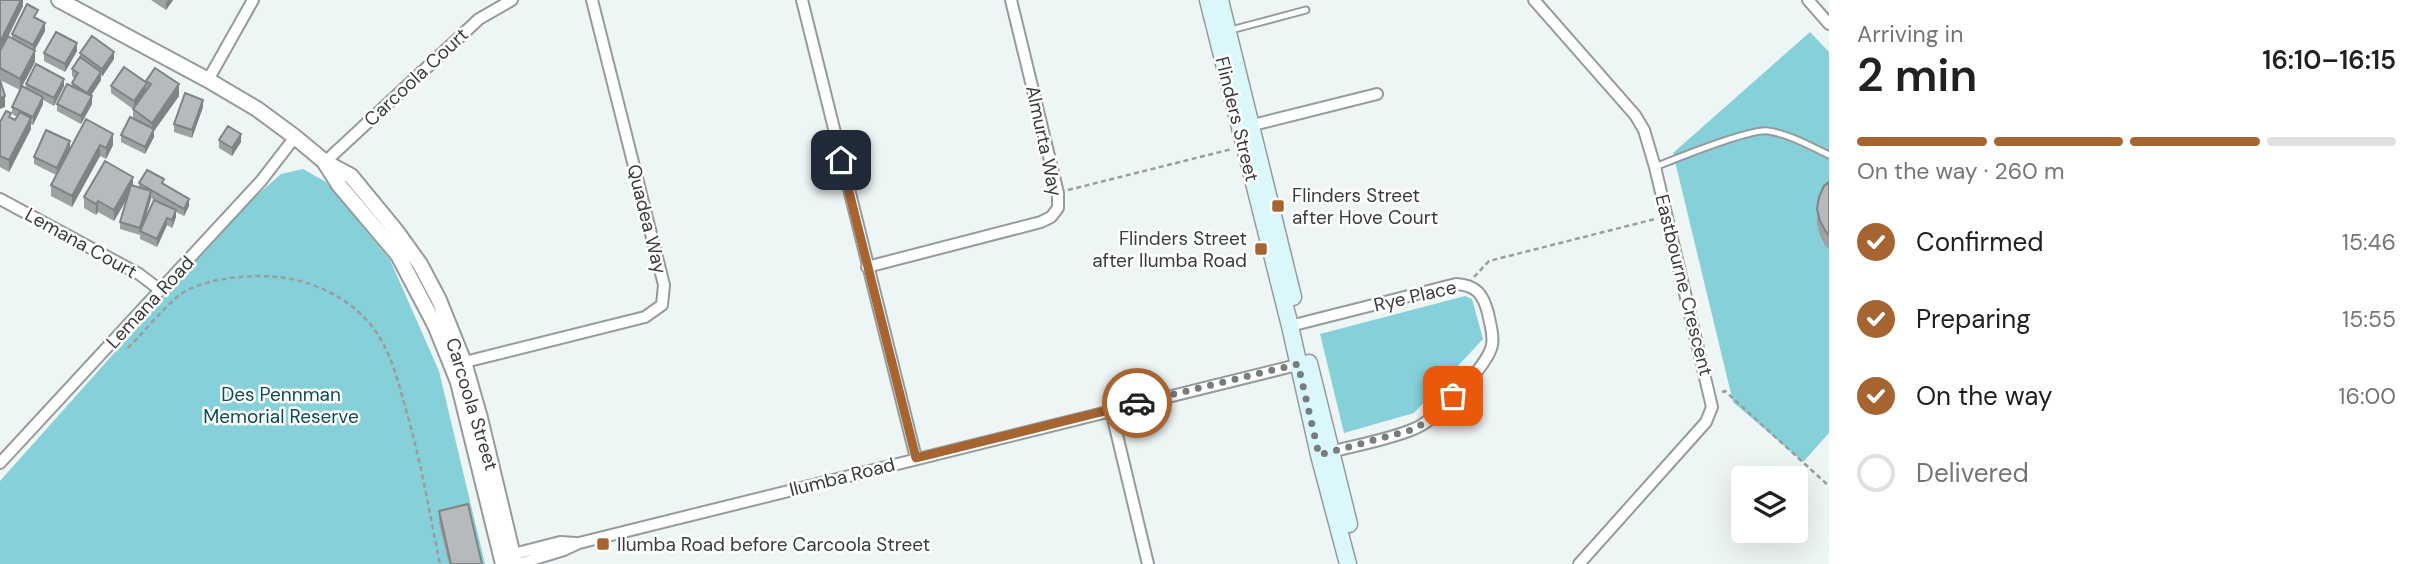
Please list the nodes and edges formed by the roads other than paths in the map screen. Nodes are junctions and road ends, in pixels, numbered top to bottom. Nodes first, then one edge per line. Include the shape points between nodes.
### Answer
1 (59, 0) edge
2 (253, 0) edge
3 (512, 0) edge
4 (592, 0) edge
5 (802, 0) edge
6 (1011, 0) edge
7 (1208, 0) edge
8 (1220, 0) edge
9 (1534, 0) edge
10 (1808, 0) edge
11 (1306, 10) dead end
12 (1296, 13) junction
13 (1269, 20) junction
14 (1298, 22) dead end
15 (1829, 24) edge
16 (1271, 28) dead end
17 (1228, 31) junction
18 (208, 80) junction
19 (1377, 94) dead end
20 (1245, 127) junction
21 (295, 137) junction
22 (1829, 155) edge
23 (325, 162) junction
24 (1655, 167) junction
25 (0, 199) edge
26 (867, 267) junction
27 (160, 290) junction
28 (1295, 324) junction
29 (1304, 363) junction
30 (458, 364) junction
31 (1111, 410) junction
32 (1325, 454) junction
33 (916, 458) junction
34 (0, 463) edge
35 (510, 561) edge
36 (1148, 564) edge
37 (1348, 564) edge
38 (1359, 564) edge
39 (1579, 564) edge

1 - 18 street, Carcoola Street
2 - 18 street
3 - 23 street, Carcoola Court via 479,19
4 - 30 street, Quadea Way via 664,285 662,305 645,317
5 - 26 street
6 - 26 street, Almurta Way via 1058,208 1041,222
7 - 20 main road, Flinders Street
8 - 17 main road, Flinders Street
9 - 24 street, Eastbourne Crescent via 1635,115
10 - 15 street
11 - 12 lane
12 - 13 lane
12 - 14 lane
13 - 16 lane
13 - 17 lane
17 - 20 main road, Flinders Street
18 - 21 street, Carcoola Street
19 - 20 street
20 - 28 main road, Flinders Street
21 - 23 street, Carcoola Street
21 - 27 street, Lemana Road via 261,181
22 - 24 lane via 1766,130
23 - 30 street, Carcoola Street via 351,176 420,264 439,300
24 - 39 street, Eastbourne Crescent via 1712,407 1706,422
25 - 27 street, Lemana Court via 139,274
26 - 33 street
27 - 34 street, Lemana Road
28 - 29 main road, Flinders Street
28 - 32 street, Rye Place via 1456,284 1478,290 1485,301 1492,346 1485,361 1437,414 1415,429
29 - 31 street, Ilumba Road
29 - 32 main road, Flinders Street
30 - 35 street, Carcoola Street via 465,406
31 - 33 street, Ilumba Road
31 - 36 street
32 - 37 main road, Flinders Street
32 - 38 main road, Flinders Street
33 - 35 street, Ilumba Road via 579,543 560,542

